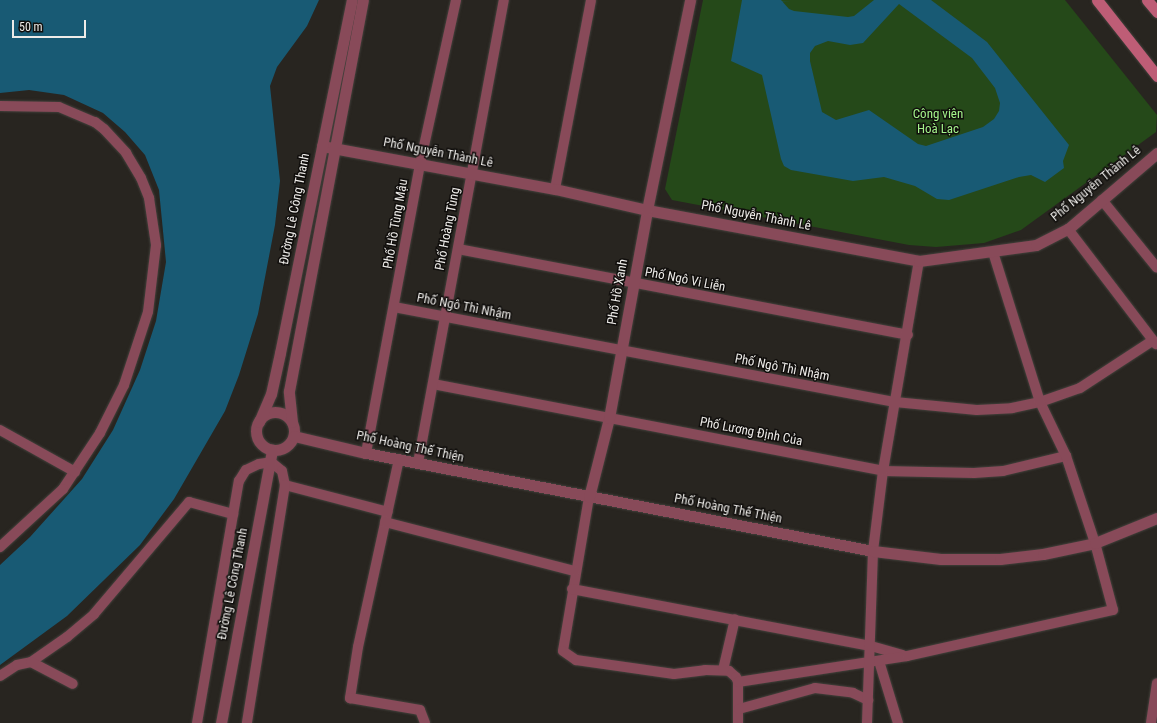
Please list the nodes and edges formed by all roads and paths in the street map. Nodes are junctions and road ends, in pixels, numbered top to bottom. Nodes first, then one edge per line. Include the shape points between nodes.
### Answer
1 (352, 0) edge
2 (364, 0) edge
3 (456, 0) edge
4 (504, 0) edge
5 (591, 0) edge
6 (690, 0) edge
7 (1097, 0) edge
8 (1147, 0) edge
9 (1157, 12) edge
10 (1157, 76) edge
11 (0, 106) edge
12 (322, 146) junction
13 (335, 149) junction
14 (1157, 153) edge
15 (420, 164) junction
16 (472, 174) junction
17 (555, 188) junction
18 (1102, 200) junction
19 (647, 210) junction
20 (1068, 229) junction
21 (458, 248) junction
22 (994, 252) junction
23 (919, 261) junction
24 (1157, 268) edge
25 (634, 284) junction
26 (394, 307) junction
27 (445, 316) junction
28 (908, 335) junction
29 (1154, 343) edge
30 (622, 351) junction
31 (433, 384) junction
32 (895, 402) junction
33 (1040, 402) junction
34 (609, 418) junction
35 (259, 422) junction
36 (292, 422) junction
37 (0, 430) edge
38 (294, 436) junction
39 (272, 450) junction
40 (366, 453) junction
41 (1066, 456) junction
42 (399, 459) junction
43 (270, 462) junction
44 (418, 463) junction
45 (882, 471) junction
46 (74, 472) junction
47 (285, 485) junction
48 (589, 497) junction
49 (233, 514) junction
50 (387, 517) junction
51 (1157, 518) edge
52 (1095, 543) junction
53 (0, 548) edge
54 (873, 551) junction
55 (575, 571) junction
56 (572, 589) junction
57 (735, 619) junction
58 (871, 646) junction
59 (907, 656) junction
60 (31, 662) junction
61 (874, 662) junction
62 (723, 670) junction
63 (0, 676) edge
64 (738, 682) junction
65 (1157, 683) edge
66 (73, 684) dead end
67 (868, 700) junction
68 (739, 709) junction
69 (197, 723) edge
70 (221, 723) edge
71 (247, 723) edge
72 (425, 723) edge
73 (738, 723) edge
74 (867, 723) edge
75 (898, 723) edge
76 (1151, 723) edge

1 - 12 street, Đường Lê Công Thanh
2 - 13 street
3 - 15 street, Phố Hồ Tùng Mậu
4 - 16 street, Phố Hoàng Tùng
5 - 17 street
6 - 19 street, Phố Hồ Xanh
7 - 10 main road
8 - 9 main road
11 - 46 street via 59,107 96,122 126,153 149,198 156,245 148,312 124,385 100,433
12 - 13 street, Phố Nguyễn Thành Lê
12 - 35 street, Đường Lê Công Thanh via 271,394
13 - 15 street, Phố Nguyễn Thành Lê
13 - 36 street via 290,391
14 - 18 street, Phố Nguyễn Thành Lê
15 - 16 street, Phố Nguyễn Thành Lê
15 - 26 street, Phố Hồ Tùng Mậu
16 - 17 street, Phố Nguyễn Thành Lê
16 - 21 street, Phố Hoàng Tùng
17 - 19 street, Phố Nguyễn Thành Lê
18 - 20 street, Phố Nguyễn Thành Lê
18 - 24 street
19 - 23 street, Phố Nguyễn Thành Lê
19 - 25 street, Phố Hồ Xanh
20 - 22 street, Phố Nguyễn Thành Lê via 1036,245
20 - 29 street
21 - 25 street, Phố Ngô Vi Liễn
21 - 27 street, Phố Hoàng Tùng
22 - 23 street, Phố Nguyễn Thành Lê
22 - 33 street
23 - 28 street
25 - 28 street, Phố Ngô Vi Liễn
25 - 30 street, Phố Hồ Xanh
26 - 27 street, Phố Ngô Thì Nhậm
26 - 40 street, Phố Hồ Tùng Mậu
27 - 30 street, Phố Ngô Thì Nhậm
27 - 31 street, Phố Hoàng Tùng
28 - 32 street
29 - 33 street, Phố Ngô Thì Nhậm via 1080,388
30 - 32 street, Phố Ngô Thì Nhậm
30 - 34 street, Phố Hồ Xanh
31 - 34 street, Phố Lương Định Của
31 - 44 street, Phố Hoàng Tùng
32 - 33 street, Phố Ngô Thì Nhậm via 977,410 1012,408
32 - 45 street
33 - 41 street
34 - 45 street, Phố Lương Định Của
34 - 48 street, Phố Hồ Xanh
35 - 36 street via 263,417 275,412
35 - 39 street via 258,440
36 - 38 street
37 - 46 street
38 - 39 street via 284,448
38 - 40 street, Phố Hoàng Thế Thiện
39 - 43 street, Đường Lê Công Thanh
40 - 42 street, Phố Hoàng Thế Thiện
41 - 45 street, Phố Lương Định Của via 996,472
41 - 52 street
42 - 44 street, Phố Hoàng Thế Thiện
42 - 50 street
43 - 47 street via 282,471
43 - 49 street via 246,470 239,482
43 - 70 street, Đường Lê Công Thanh
44 - 48 street, Phố Hoàng Thế Thiện
45 - 54 street
46 - 53 street via 63,489
47 - 50 street
47 - 71 street
48 - 54 street, Phố Hoàng Thế Thiện
48 - 55 street, Phố Hồ Xanh
49 - 60 street via 188,502 94,614
49 - 69 street
50 - 55 street
50 - 72 street via 358,647 350,698 420,710
51 - 52 street, Phố Hoàng Thế Thiện
52 - 54 street, Phố Hoàng Thế Thiện via 1043,554 1000,559 941,560
52 - 59 street via 1113,610
54 - 58 street
55 - 56 street, Phố Hồ Xanh
56 - 57 street
56 - 62 street, Phố Hồ Xanh via 562,647 571,657 589,662 674,674
57 - 58 street
57 - 62 street
58 - 59 street
58 - 61 street
59 - 61 street
60 - 63 street via 17,665
60 - 66 street
61 - 64 street
61 - 67 street
61 - 75 street
62 - 64 street via 733,673
64 - 68 street
65 - 76 street
67 - 68 street via 853,693 815,688
67 - 74 street
68 - 73 street

